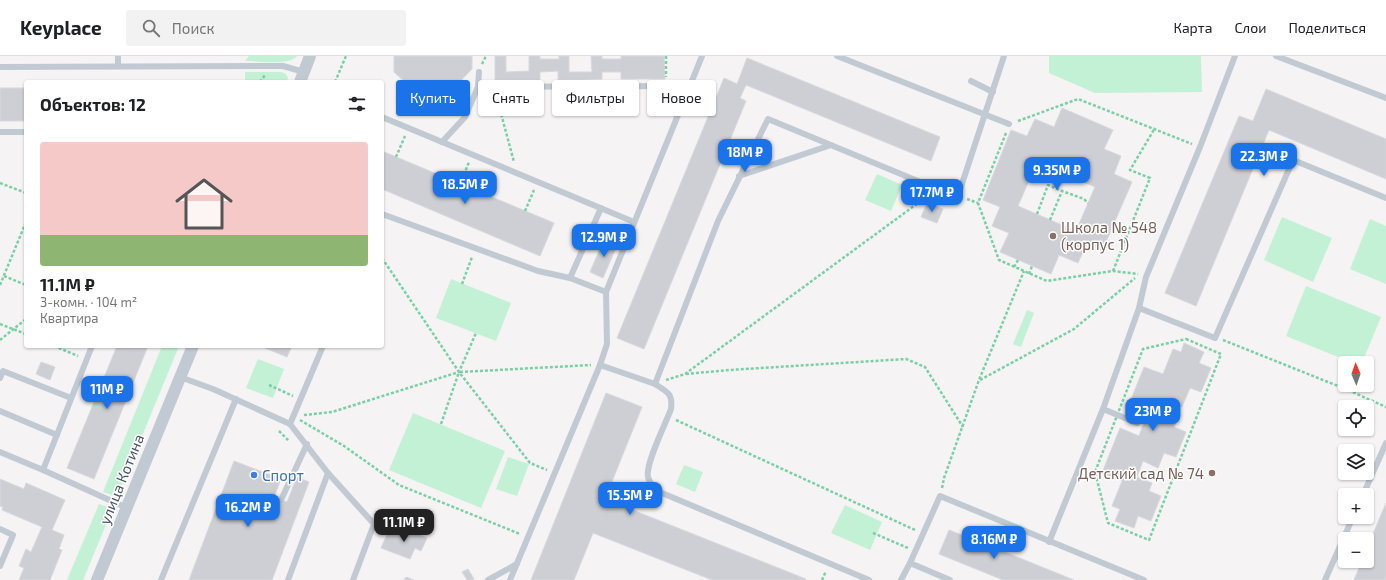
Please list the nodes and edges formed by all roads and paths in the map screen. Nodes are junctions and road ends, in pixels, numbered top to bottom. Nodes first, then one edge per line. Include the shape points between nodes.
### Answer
1 (118, 56) edge
2 (310, 56) edge
3 (346, 56) edge
4 (666, 56) edge
5 (702, 56) edge
6 (837, 56) edge
7 (1004, 56) edge
8 (1235, 56) edge
9 (1276, 56) edge
10 (118, 66) junction
11 (0, 67) edge
12 (479, 72) dead end
13 (302, 77) edge
14 (336, 80) edge
15 (478, 80) edge
16 (666, 80) edge
17 (692, 80) edge
18 (971, 81) dead end
19 (647, 86) edge
20 (478, 87) edge
21 (544, 87) edge
22 (993, 92) junction
23 (1386, 98) edge
24 (985, 115) junction
25 (502, 116) edge
26 (678, 116) edge
27 (384, 118) edge
28 (1009, 124) junction
29 (408, 128) junction
30 (1155, 128) junction
31 (0, 132) edge
32 (24, 132) edge
33 (442, 142) junction
34 (831, 145) junction
35 (1200, 147) junction
36 (472, 155) junction
37 (396, 157) dead end
38 (517, 173) junction
39 (739, 176) junction
40 (0, 182) edge
41 (537, 182) junction
42 (460, 184) dead end
43 (938, 189) junction
44 (1062, 190) junction
45 (24, 192) edge
46 (1386, 198) edge
47 (1088, 203) dead end
48 (601, 208) junction
49 (525, 211) dead end
50 (1036, 214) dead end
51 (384, 215) edge
52 (1050, 220) dead end
53 (634, 222) junction
54 (24, 227) edge
55 (475, 249) junction
56 (1018, 260) dead end
57 (384, 261) edge
58 (1032, 266) dead end
59 (1014, 267) junction
60 (1024, 271) junction
61 (1113, 271) junction
62 (1030, 274) junction
63 (4, 276) junction
64 (570, 278) junction
65 (24, 284) edge
66 (462, 284) dead end
67 (0, 285) edge
68 (606, 292) junction
69 (1139, 308) junction
70 (24, 321) edge
71 (0, 324) edge
72 (13, 329) junction
73 (24, 333) edge
74 (476, 333) dead end
75 (1215, 338) junction
76 (0, 340) edge
77 (59, 348) edge
78 (91, 348) edge
79 (192, 348) edge
80 (322, 348) edge
81 (86, 359) junction
82 (600, 365) junction
83 (459, 372) junction
84 (685, 374) junction
85 (180, 377) junction
86 (0, 378) edge
87 (980, 380) junction
88 (655, 384) junction
89 (269, 385) dead end
90 (1338, 386) edge
91 (1353, 392) edge
92 (71, 398) junction
93 (236, 399) junction
94 (301, 399) junction
95 (1386, 406) edge
96 (1103, 409) junction
97 (0, 411) edge
98 (316, 414) dead end
99 (1117, 415) junction
100 (668, 416) junction
101 (1137, 423) dead end
102 (290, 424) junction
103 (441, 424) dead end
104 (311, 426) dead end
105 (963, 426) junction
106 (278, 430) dead end
107 (57, 435) junction
108 (1386, 443) edge
109 (307, 444) junction
110 (0, 452) edge
111 (302, 454) junction
112 (42, 470) junction
113 (328, 473) junction
114 (555, 473) junction
115 (1366, 488) edge
116 (940, 496) junction
117 (281, 500) dead end
118 (127, 508) junction
119 (1350, 524) edge
120 (0, 529) edge
121 (873, 533) dead end
122 (924, 533) junction
123 (528, 538) junction
124 (1049, 542) junction
125 (915, 551) junction
126 (910, 563) junction
127 (517, 564) junction
128 (0, 566) edge
129 (97, 580) edge
130 (161, 580) edge
131 (288, 580) edge
132 (353, 580) edge
133 (488, 580) edge
134 (510, 580) edge
135 (869, 580) edge
136 (901, 580) edge
137 (950, 580) edge
138 (1144, 580) edge
139 (1324, 580) edge

1 - 10 lane
2 - 13 street
3 - 14 path
4 - 16 path
5 - 17 lane
6 - 24 lane
7 - 22 lane
8 - 35 lane
9 - 23 lane
10 - 11 lane
10 - 13 lane via 283,66
12 - 15 lane
18 - 22 lane
19 - 21 lane
20 - 33 lane via 465,117
22 - 24 lane
24 - 28 lane
24 - 43 lane via 958,196
25 - 38 path
26 - 53 lane
27 - 29 lane
28 - 30 path via 1078,99
28 - 59 path via 978,204 999,260
29 - 33 lane
29 - 37 path
30 - 35 path
30 - 61 path via 1130,170 1150,178
31 - 32 lane
33 - 36 lane
34 - 39 lane
34 - 39 lane via 768,119
34 - 43 lane
35 - 69 lane via 1146,277
36 - 38 lane
36 - 42 path
38 - 41 lane
39 - 88 lane via 718,221
40 - 45 path
41 - 48 lane
41 - 49 path
43 - 84 path
44 - 47 path
44 - 50 path via 1048,185
44 - 52 path
46 - 75 lane via 1293,160
48 - 53 lane
48 - 64 lane
51 - 55 lane
53 - 68 lane
54 - 63 path
55 - 64 lane via 538,271
55 - 66 path
56 - 59 path
57 - 83 path
58 - 62 path
59 - 60 path
60 - 62 path
60 - 87 path
61 - 62 path via 1047,281
61 - 87 path via 1140,274 1074,329
63 - 65 path
63 - 67 path
64 - 68 lane
68 - 82 lane via 607,344
69 - 75 lane
69 - 96 lane
70 - 72 path
71 - 72 path
72 - 73 path
72 - 76 path
74 - 83 path
75 - 90 path
77 - 81 path
78 - 81 lane
79 - 85 street, улица Котина
80 - 94 lane
81 - 92 lane
82 - 83 path
82 - 88 lane
82 - 114 lane
83 - 98 path via 332,412
83 - 103 path
83 - 114 path via 530,463
84 - 88 path
84 - 105 path via 906,359 925,367
85 - 93 lane
85 - 118 street, улица Котина
86 - 92 lane via 3,371
87 - 105 path
88 - 100 lane via 672,399
89 - 94 path
91 - 95 path
92 - 107 lane
93 - 102 lane
93 - 130 lane
94 - 102 lane
96 - 99 lane
96 - 124 lane
97 - 107 lane
99 - 99 path via 1143,349 1186,339 1221,354 1149,540 1108,523 1095,472
99 - 101 lane
100 - 122 path
100 - 135 lane via 648,467 648,477 652,486 662,493
102 - 109 lane
104 - 123 path via 399,485
105 - 116 path
106 - 111 path
107 - 112 lane
108 - 115 lane
109 - 111 lane
109 - 113 lane
110 - 112 lane
111 - 117 lane
112 - 118 lane
113 - 131 lane
113 - 132 lane via 374,524
114 - 123 lane
116 - 122 lane
116 - 124 lane
118 - 129 street, улица Котина
119 - 139 lane
120 - 128 lane via 13,535
121 - 125 path
122 - 125 lane
123 - 127 lane
124 - 138 lane
125 - 126 lane
126 - 136 lane
126 - 137 lane
127 - 133 lane
127 - 134 lane

